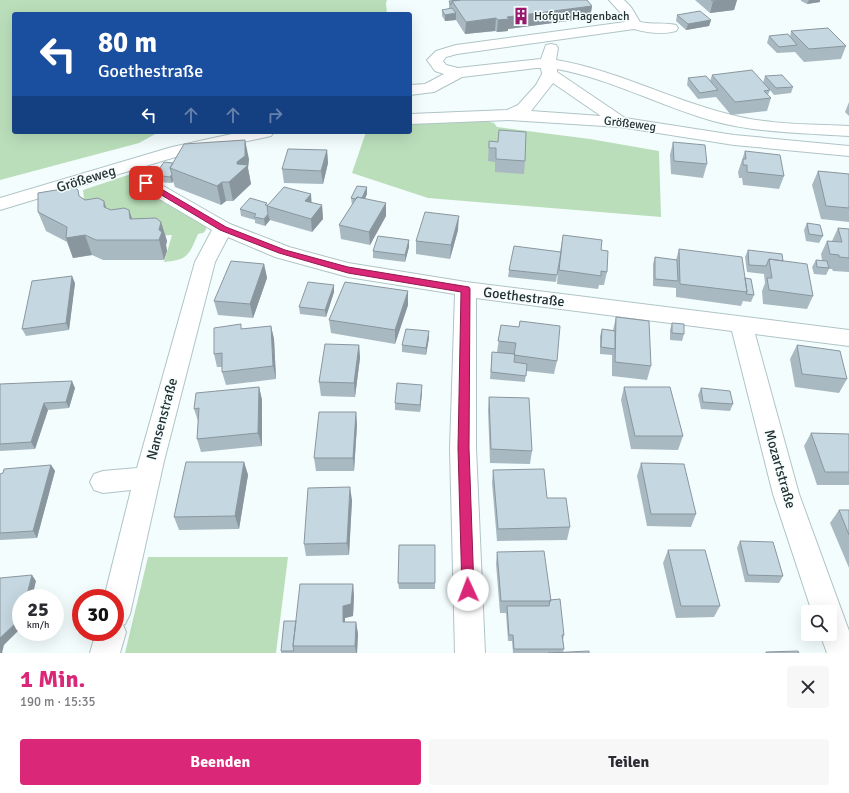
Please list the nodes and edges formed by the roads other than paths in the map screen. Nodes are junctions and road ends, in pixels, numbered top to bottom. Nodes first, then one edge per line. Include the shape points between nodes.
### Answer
1 (616, 0) edge
2 (634, 25) junction
3 (671, 28) dead end
4 (549, 29) junction
5 (459, 36) dead end
6 (479, 46) junction
7 (549, 68) junction
8 (458, 73) junction
9 (412, 90) edge
10 (509, 115) junction
11 (412, 119) edge
12 (620, 122) junction
13 (849, 131) edge
14 (260, 134) edge
15 (849, 152) edge
16 (146, 183) dead end
17 (0, 204) edge
18 (223, 228) junction
19 (466, 289) junction
20 (741, 323) junction
21 (849, 338) edge
22 (147, 478) junction
23 (103, 482) dead end
24 (121, 589) edge
25 (825, 605) edge
26 (837, 639) edge
27 (108, 641) edge
28 (105, 653) edge
29 (470, 653) edge
30 (842, 653) edge

1 - 2 street via 626,10
2 - 3 street via 650,29
2 - 4 street
4 - 6 street
4 - 7 street
5 - 6 street
6 - 8 street via 441,54 436,60 440,68
7 - 8 street
7 - 10 street via 543,87 533,100 524,109
7 - 12 street
7 - 13 street via 585,70 624,87 699,111 757,125
8 - 9 street via 428,89
10 - 11 street, Größeweg
10 - 12 street, Größeweg
12 - 15 street, Größeweg via 734,140
14 - 17 street, Größeweg via 228,146 178,151
16 - 18 street, Goethestraße
18 - 19 street, Goethestraße via 282,252 321,264
18 - 22 street, Nansenstraße via 205,262
19 - 20 street, Goethestraße
19 - 29 street via 464,448
20 - 21 street, Goethestraße
20 - 25 street, Mozartstraße via 786,494
22 - 23 street
22 - 24 street, Nansenstraße
26 - 30 street
27 - 28 street

